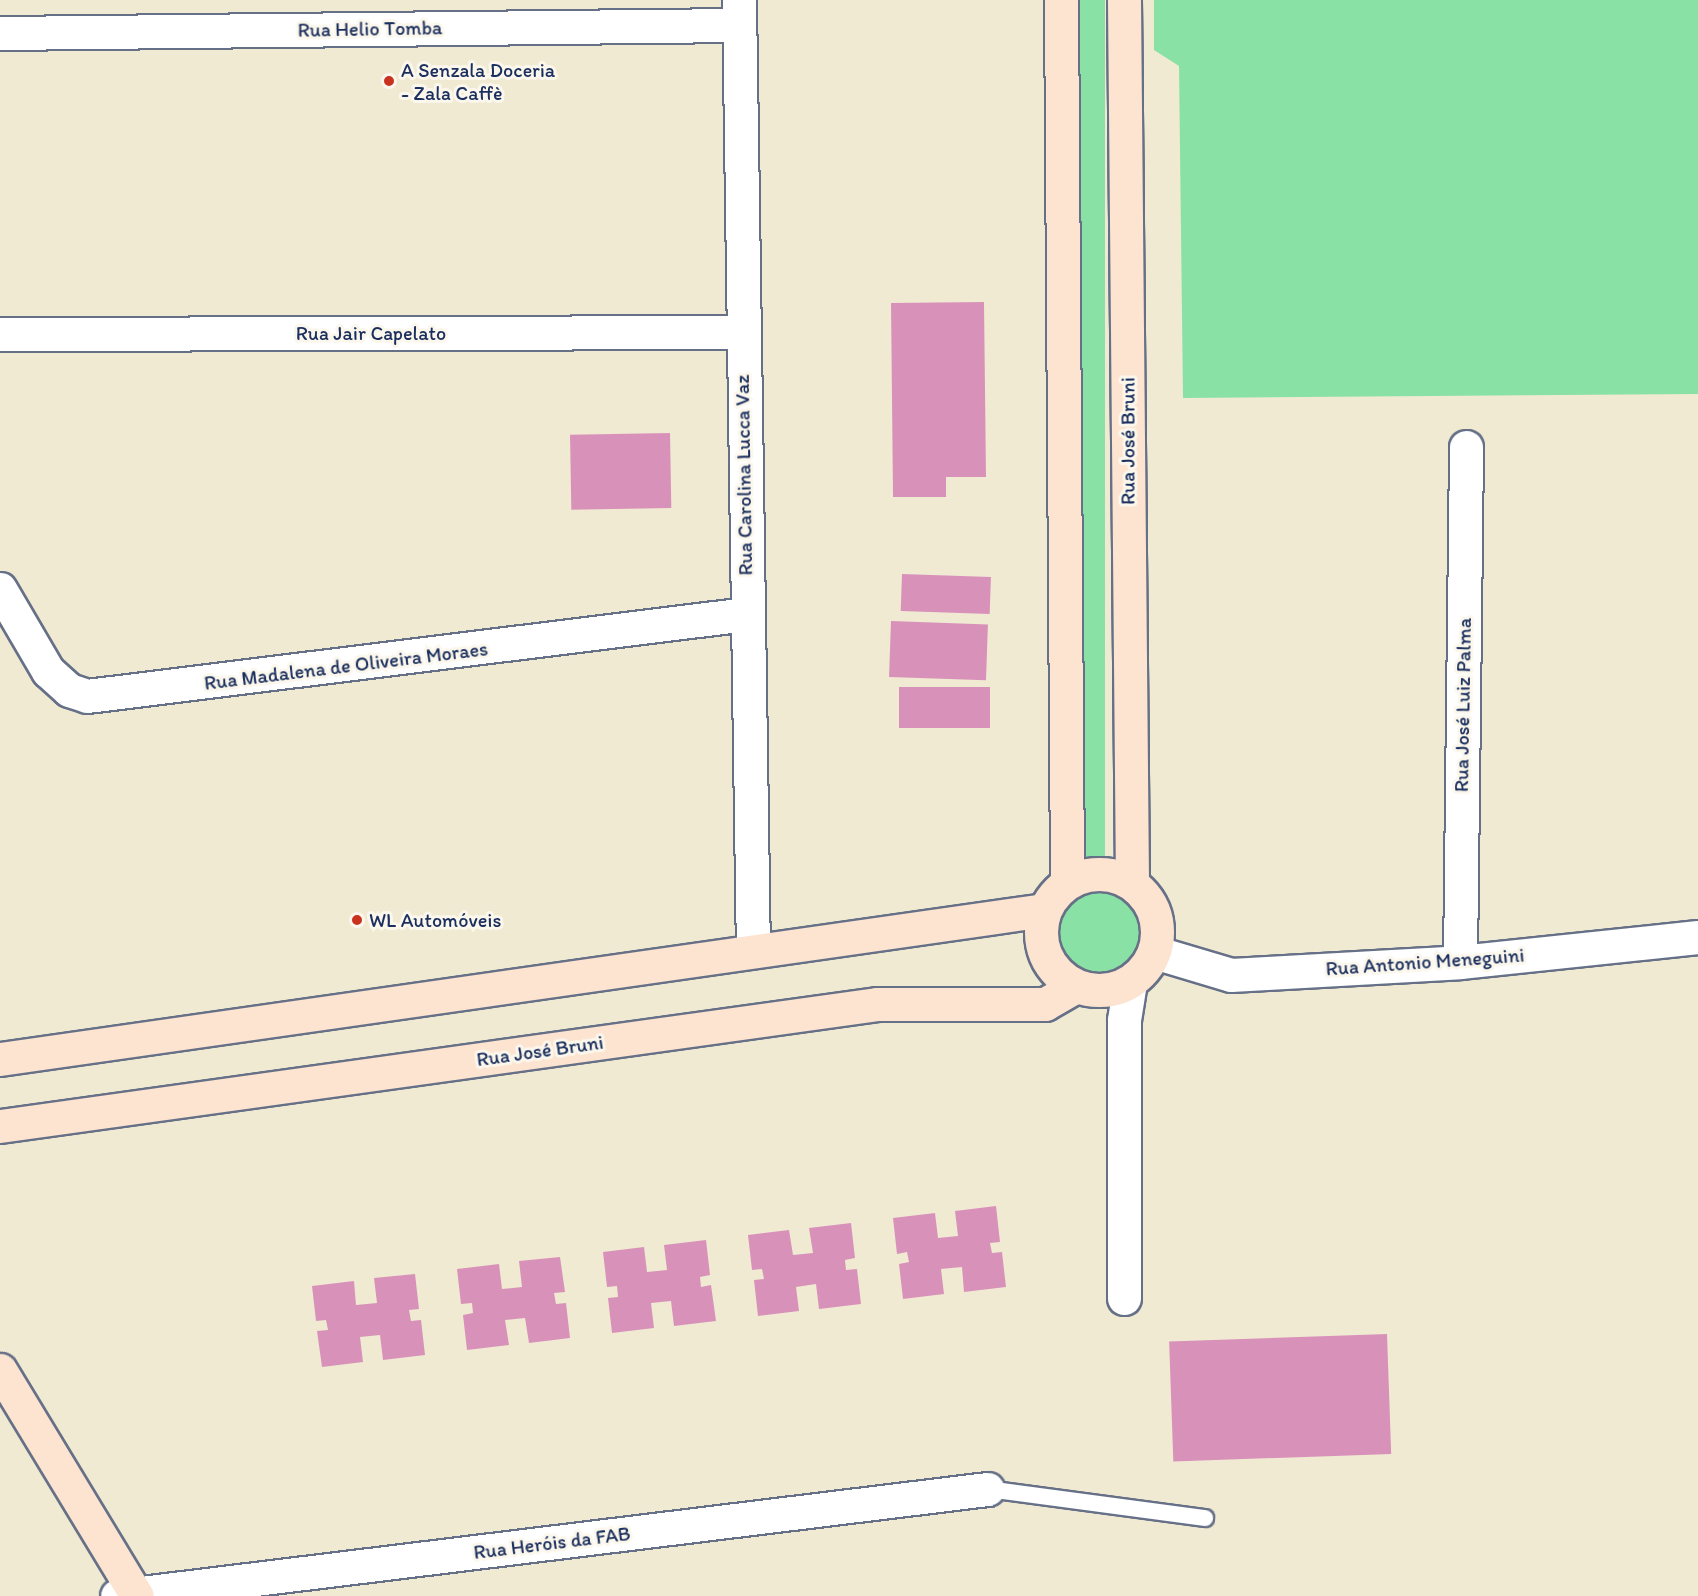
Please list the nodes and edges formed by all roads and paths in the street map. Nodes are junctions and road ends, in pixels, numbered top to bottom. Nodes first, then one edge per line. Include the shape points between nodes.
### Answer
1 (1061, 0) edge
2 (1124, 0) edge
3 (739, 13) edge
4 (0, 33) edge
5 (743, 332) junction
6 (0, 334) edge
7 (1466, 447) dead end
8 (0, 589) edge
9 (746, 614) junction
10 (1067, 882) junction
11 (1132, 883) junction
12 (1044, 910) junction
13 (1698, 937) edge
14 (753, 950) junction
15 (1154, 952) junction
16 (1460, 962) junction
17 (1130, 982) junction
18 (1076, 986) junction
19 (0, 1059) edge
20 (0, 1126) edge
21 (1124, 1298) dead end
22 (0, 1370) edge
23 (987, 1489) joint
24 (1206, 1518) dead end
25 (130, 1595) edge

1 - 10 street
2 - 11 street, Rua José Bruni
3 - 4 street, Rua Helio Tomba
3 - 5 street, Rua Carolina Lucca Vaz
5 - 6 street, Rua Jair Capelato
5 - 9 street, Rua Carolina Lucca Vaz
7 - 16 street, Rua José Luiz Palma
8 - 9 street, Rua Madalena de Oliveira Moraes via 48,671 69,690 87,696
9 - 14 street, Rua Carolina Lucca Vaz
10 - 11 street via 1099,873
10 - 12 street
11 - 15 street via 1146,896 1155,914 1158,933
12 - 14 street
12 - 18 street via 1040,932 1044,954 1057,973
13 - 16 street, Rua Antonio Meneguini
14 - 19 street
15 - 16 street, Rua Antonio Meneguini via 1231,975
15 - 17 street
17 - 18 street via 1112,989
17 - 21 street via 1124,1020
18 - 20 street, Rua José Bruni via 1045,1004 878,1004
22 - 25 street
23 - 24 lane
23 - 25 street, Rua Heróis da FAB

